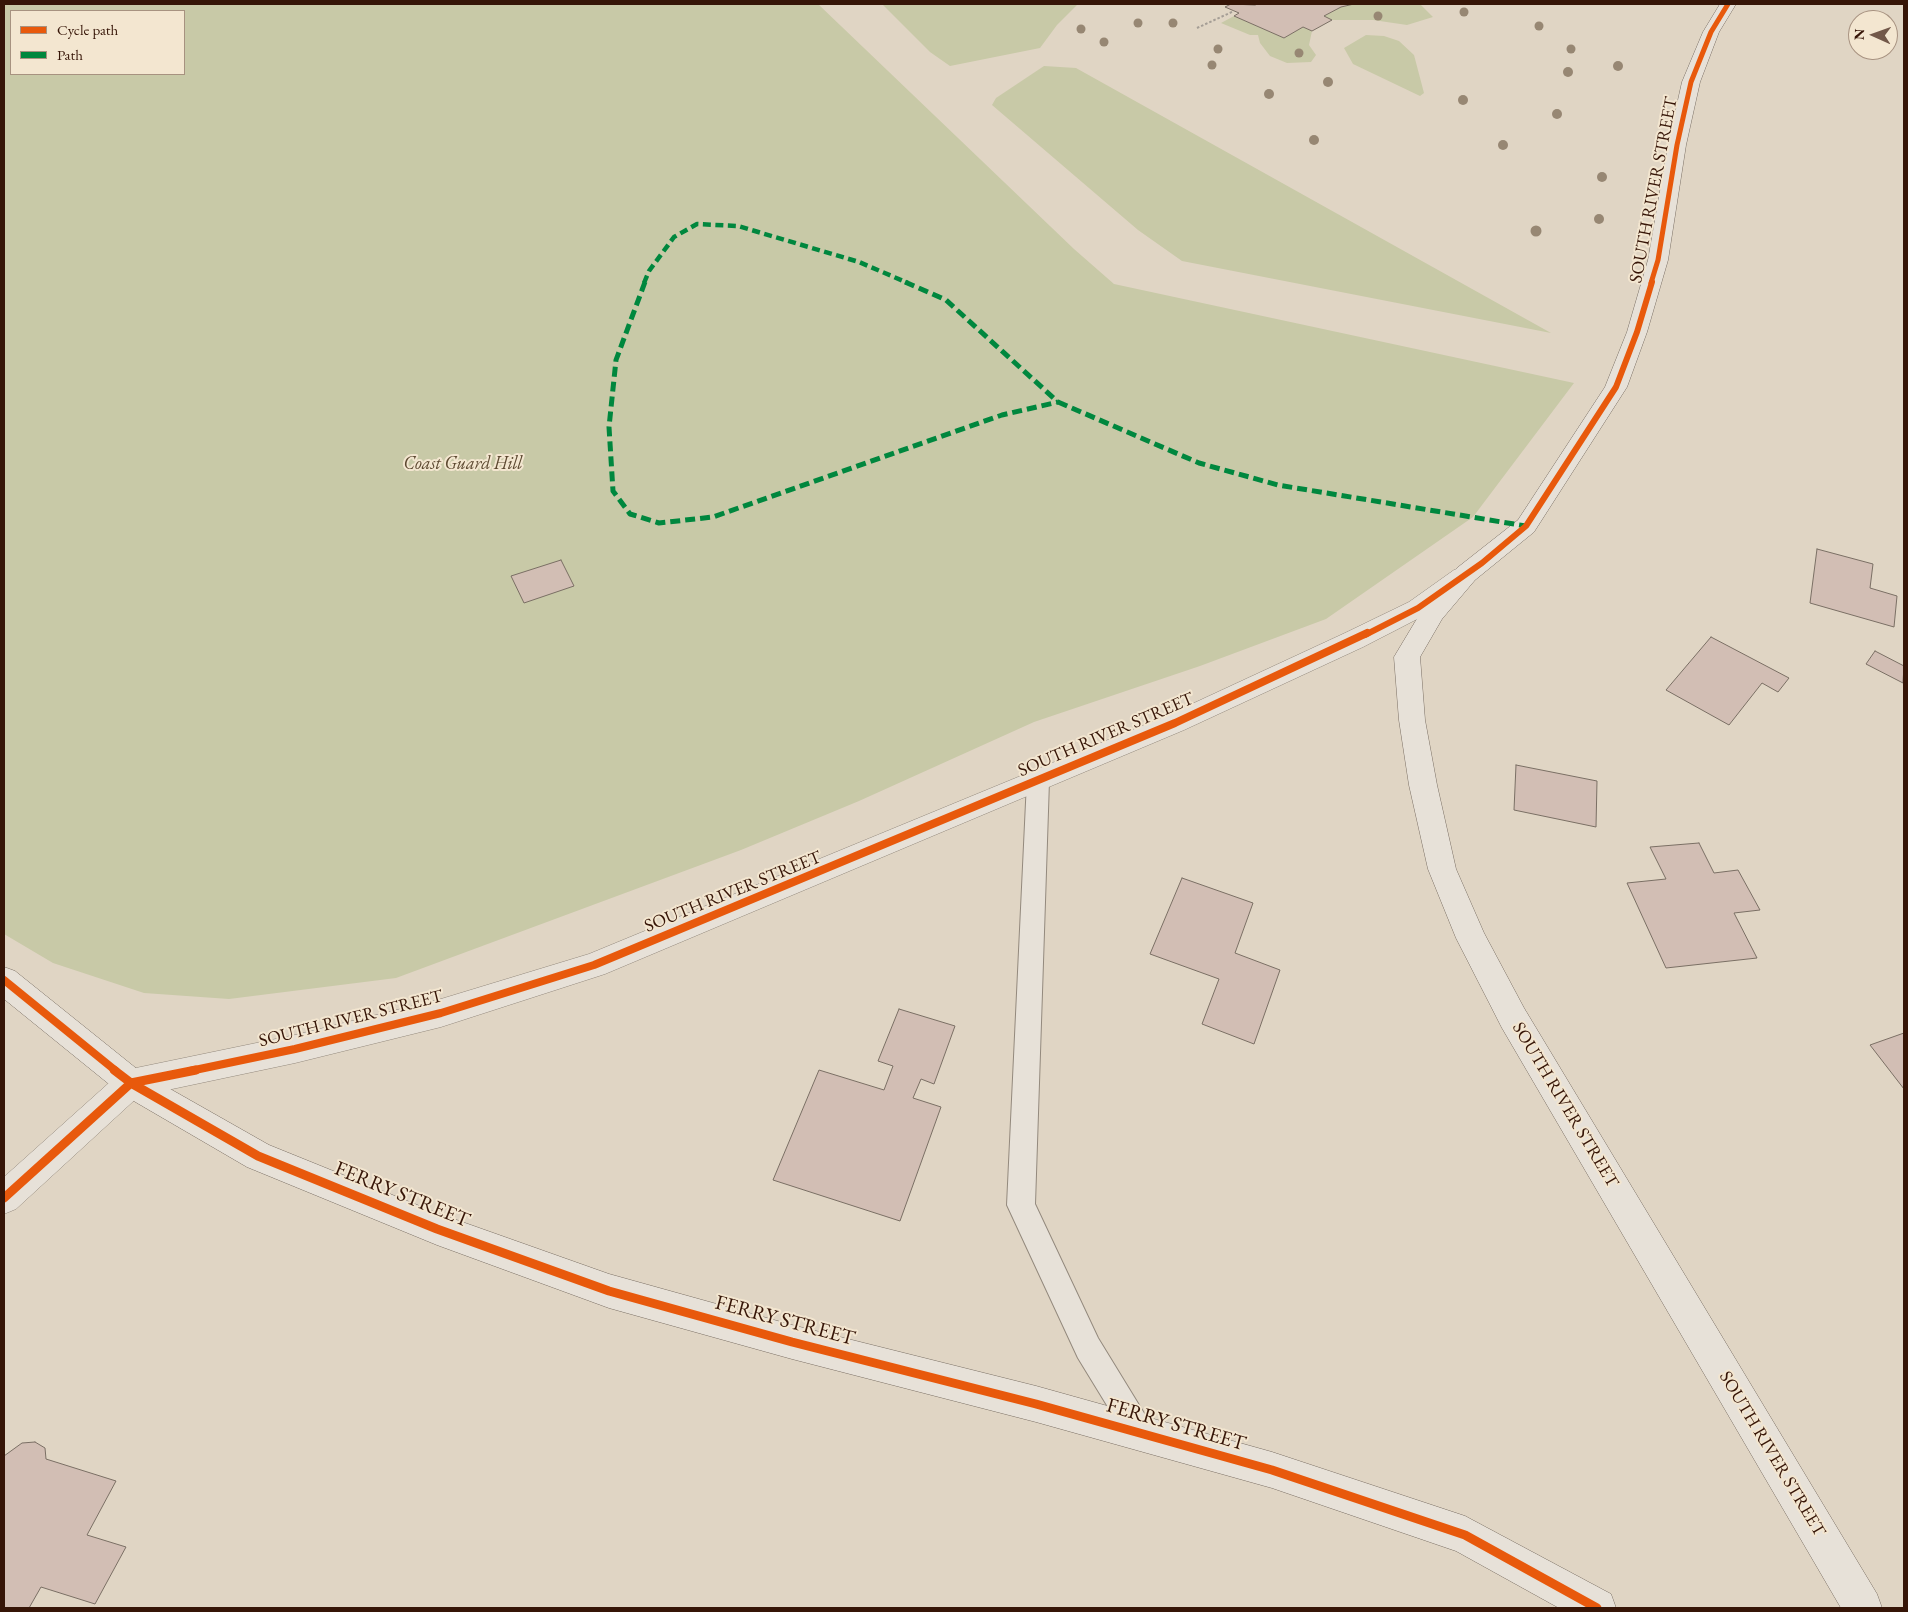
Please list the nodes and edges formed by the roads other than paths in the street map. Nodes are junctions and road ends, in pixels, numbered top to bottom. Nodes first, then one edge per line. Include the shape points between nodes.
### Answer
1 (1728, 4) edge
2 (1466, 574) junction
3 (1038, 781) junction
4 (4, 980) edge
5 (131, 1083) junction
6 (4, 1198) edge
7 (1140, 1433) junction
8 (1597, 1608) edge
9 (1863, 1608) edge

1 - 2 street, SOUTH RIVER STREET via 1711,32 1691,82 1658,260 1637,332 1616,387 1526,526
2 - 3 street, SOUTH RIVER STREET via 1418,608 1354,640 1175,723
2 - 9 street, SOUTH RIVER STREET via 1433,613 1407,657 1412,720 1442,869 1471,938 1513,1018
3 - 5 street, SOUTH RIVER STREET via 594,966 441,1013 295,1049
3 - 7 lane via 1020,1205 1088,1348
4 - 5 street, FERRY STREET
5 - 6 street
5 - 7 street, FERRY STREET via 258,1156 437,1229 609,1291
7 - 8 street, FERRY STREET via 1272,1470 1465,1535

